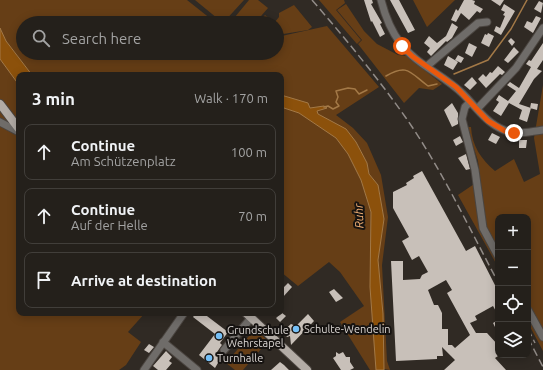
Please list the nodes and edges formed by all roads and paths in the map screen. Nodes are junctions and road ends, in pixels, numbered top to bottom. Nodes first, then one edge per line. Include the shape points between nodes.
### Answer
1 (381, 0) edge
2 (487, 22) dead end
3 (543, 28) edge
4 (427, 66) junction
5 (470, 102) junction
6 (0, 104) edge
7 (477, 109) junction
8 (0, 122) edge
9 (16, 125) edge
10 (16, 130) edge
11 (543, 130) edge
12 (495, 250) edge
13 (531, 315) edge
14 (182, 316) edge
15 (247, 316) edge
16 (249, 316) edge
17 (543, 336) edge
18 (163, 342) junction
19 (224, 350) dead end
20 (144, 370) edge
21 (197, 370) edge
22 (307, 370) edge

1 - 4 street via 396,38 412,56
2 - 4 street via 478,23
3 - 7 street via 516,68
4 - 5 street via 456,87
5 - 7 street
5 - 12 street via 462,119 475,170 483,228
6 - 9 main road
7 - 11 street via 488,121 505,131 520,133
8 - 10 street
13 - 17 street
14 - 18 street
15 - 19 street
16 - 22 main road
18 - 20 street
18 - 21 street

